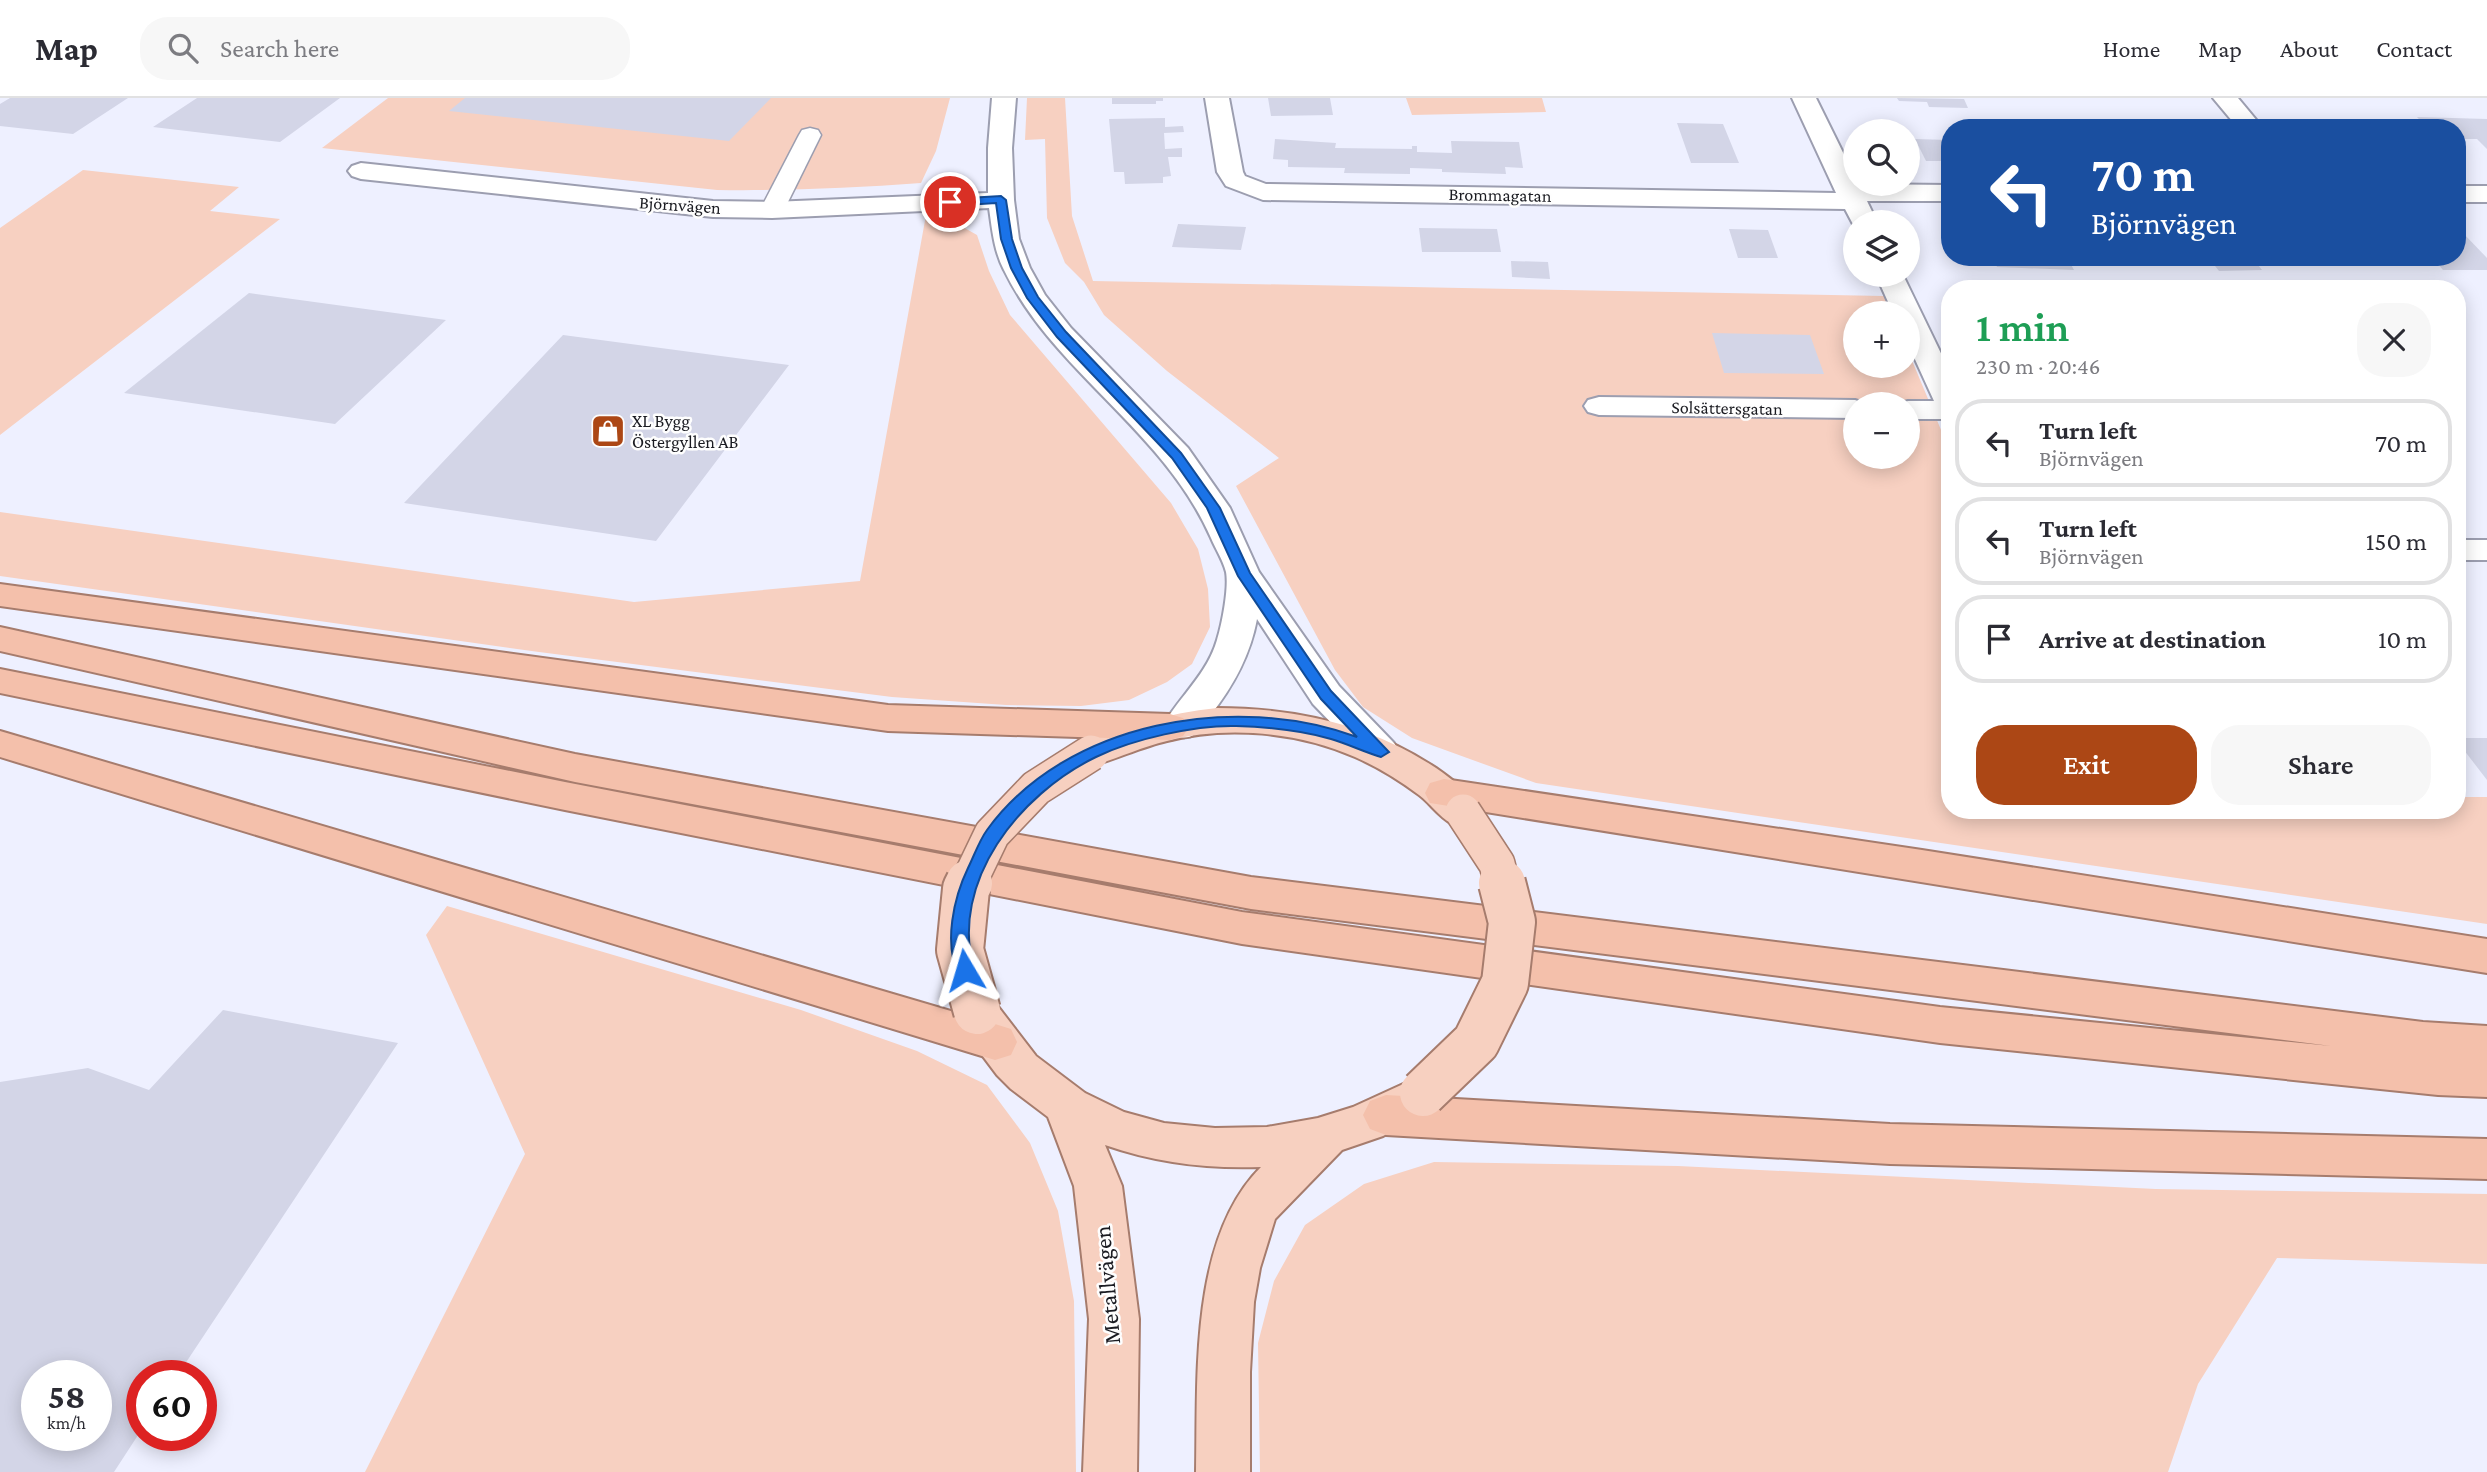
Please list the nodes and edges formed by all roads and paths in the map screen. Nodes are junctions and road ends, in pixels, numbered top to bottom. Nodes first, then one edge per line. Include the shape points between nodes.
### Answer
1 (1004, 98) edge
2 (1217, 98) edge
3 (1804, 98) edge
4 (2225, 98) edge
5 (2243, 119) edge
6 (810, 135) dead end
7 (361, 171) dead end
8 (1941, 194) edge
9 (2466, 194) edge
10 (2487, 194) edge
11 (1001, 200) junction
12 (1856, 205) edge
13 (772, 210) junction
14 (1920, 341) edge
15 (1941, 385) edge
16 (1598, 407) dead end
17 (1843, 409) edge
18 (1920, 410) edge
19 (1941, 410) edge
20 (2466, 550) edge
21 (2487, 550) edge
22 (1243, 573) junction
23 (0, 595) edge
24 (0, 639) edge
25 (0, 681) edge
26 (1176, 726) junction
27 (0, 744) edge
28 (1381, 752) junction
29 (1454, 803) junction
30 (2487, 956) edge
31 (986, 1026) junction
32 (2487, 1044) edge
33 (2487, 1078) edge
34 (1405, 1104) junction
35 (1066, 1105) junction
36 (1325, 1138) junction
37 (2487, 1159) edge
38 (1110, 1472) edge
39 (1223, 1472) edge

1 - 11 street
2 - 12 street, Brommagatan via 1230,172 1235,181 1263,192
3 - 12 street
4 - 5 street
6 - 13 lane
7 - 13 street, Björnvägen via 642,203
8 - 12 street, Brommagatan
9 - 10 street
11 - 13 street, Björnvägen
11 - 22 street via 1006,239 1033,298 1177,456 1214,508
14 - 15 street
16 - 17 street, Solsättersgatan
18 - 19 street
20 - 21 street
22 - 26 street via 1242,614 1232,656 1213,688
22 - 28 street via 1326,695
23 - 26 highway via 888,718
24 - 32 highway via 575,768 1251,893 2423,1040
25 - 33 highway via 1242,928 1940,1025
26 - 28 main road via 1233,720 1284,723 1335,734
26 - 31 main road, bridge via 1091,752 1036,788 992,834 966,889 960,950
27 - 31 highway
28 - 29 main road
29 - 30 highway via 1922,865
29 - 34 main road, bridge via 1497,864 1511,922 1505,983 1476,1042
31 - 35 main road via 1026,1076
34 - 36 main road
34 - 37 highway via 1890,1144
35 - 36 main road via 1125,1132 1190,1147 1258,1150
35 - 38 main road, Metallvägen via 1098,1186 1114,1319
36 - 39 main road via 1256,1205 1233,1273 1224,1363

